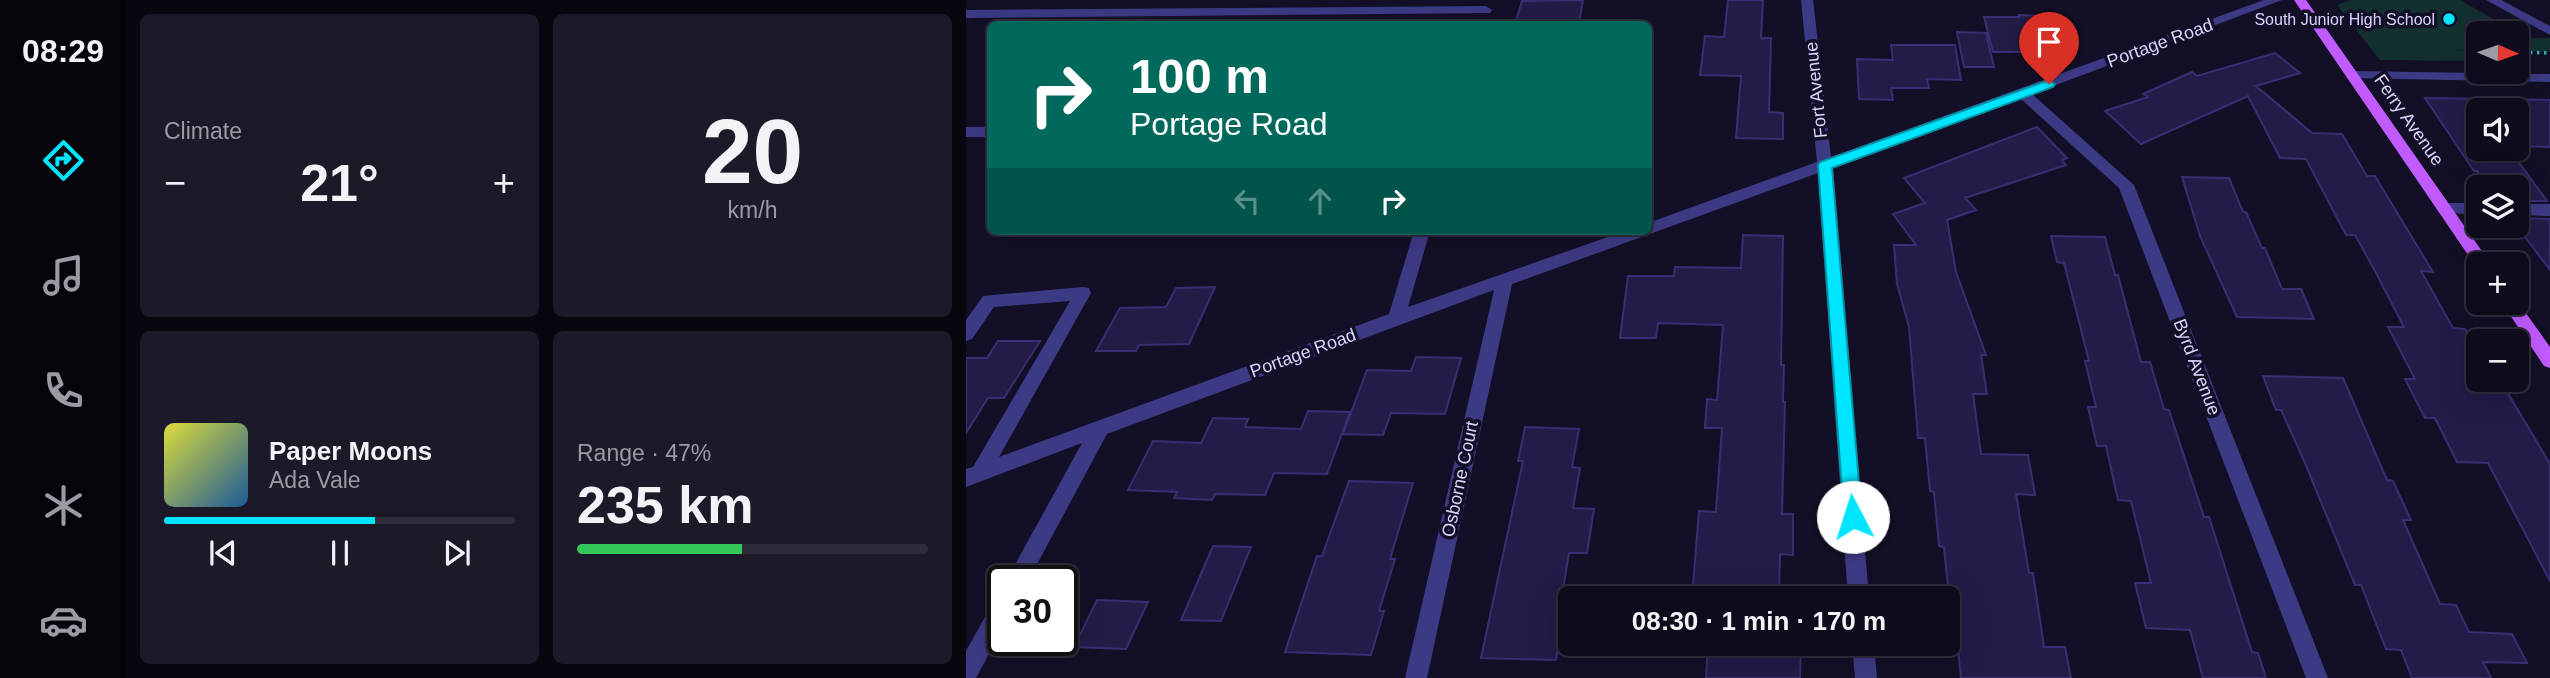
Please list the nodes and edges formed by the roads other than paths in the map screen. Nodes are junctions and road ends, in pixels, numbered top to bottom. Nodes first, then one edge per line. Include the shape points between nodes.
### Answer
1 (1807, 0) edge
2 (2276, 0) edge
3 (2300, 0) edge
4 (2492, 0) edge
5 (1488, 5) edge
6 (966, 14) edge
7 (2550, 31) edge
8 (2352, 75) junction
9 (2550, 78) edge
10 (2023, 93) junction
11 (966, 132) edge
12 (987, 132) edge
13 (1825, 165) junction
14 (2444, 208) junction
15 (2466, 209) edge
16 (2529, 209) edge
17 (2550, 209) edge
18 (1652, 228) edge
19 (1421, 235) edge
20 (1631, 235) edge
21 (2475, 252) edge
22 (1504, 281) junction
23 (2518, 315) edge
24 (1396, 318) junction
25 (966, 334) edge
26 (2550, 360) edge
27 (1100, 429) junction
28 (973, 475) edge
29 (1026, 565) edge
30 (1858, 586) edge
31 (987, 635) edge
32 (1864, 656) edge
33 (966, 673) edge
34 (1416, 678) edge
35 (1866, 678) edge
36 (2317, 678) edge

1 - 13 street, Fort Avenue
2 - 10 street, Portage Road
3 - 8 main road, Ferry Avenue
4 - 7 street
5 - 6 street
8 - 9 street
8 - 14 main road, Ferry Avenue
10 - 13 street, Portage Road
10 - 36 street, Byrd Avenue via 2126,185
11 - 12 street
13 - 18 street, Portage Road
13 - 30 street, Fort Avenue
14 - 15 street
14 - 21 main road, Ferry Avenue
16 - 17 street
19 - 24 street
20 - 22 street, Portage Road
22 - 24 street, Portage Road
22 - 34 street, Osborne Court
23 - 26 main road
24 - 27 street, Portage Road
25 - 28 street via 989,301 1083,293
27 - 28 street, Portage Road
27 - 29 street
31 - 33 street
32 - 35 street

